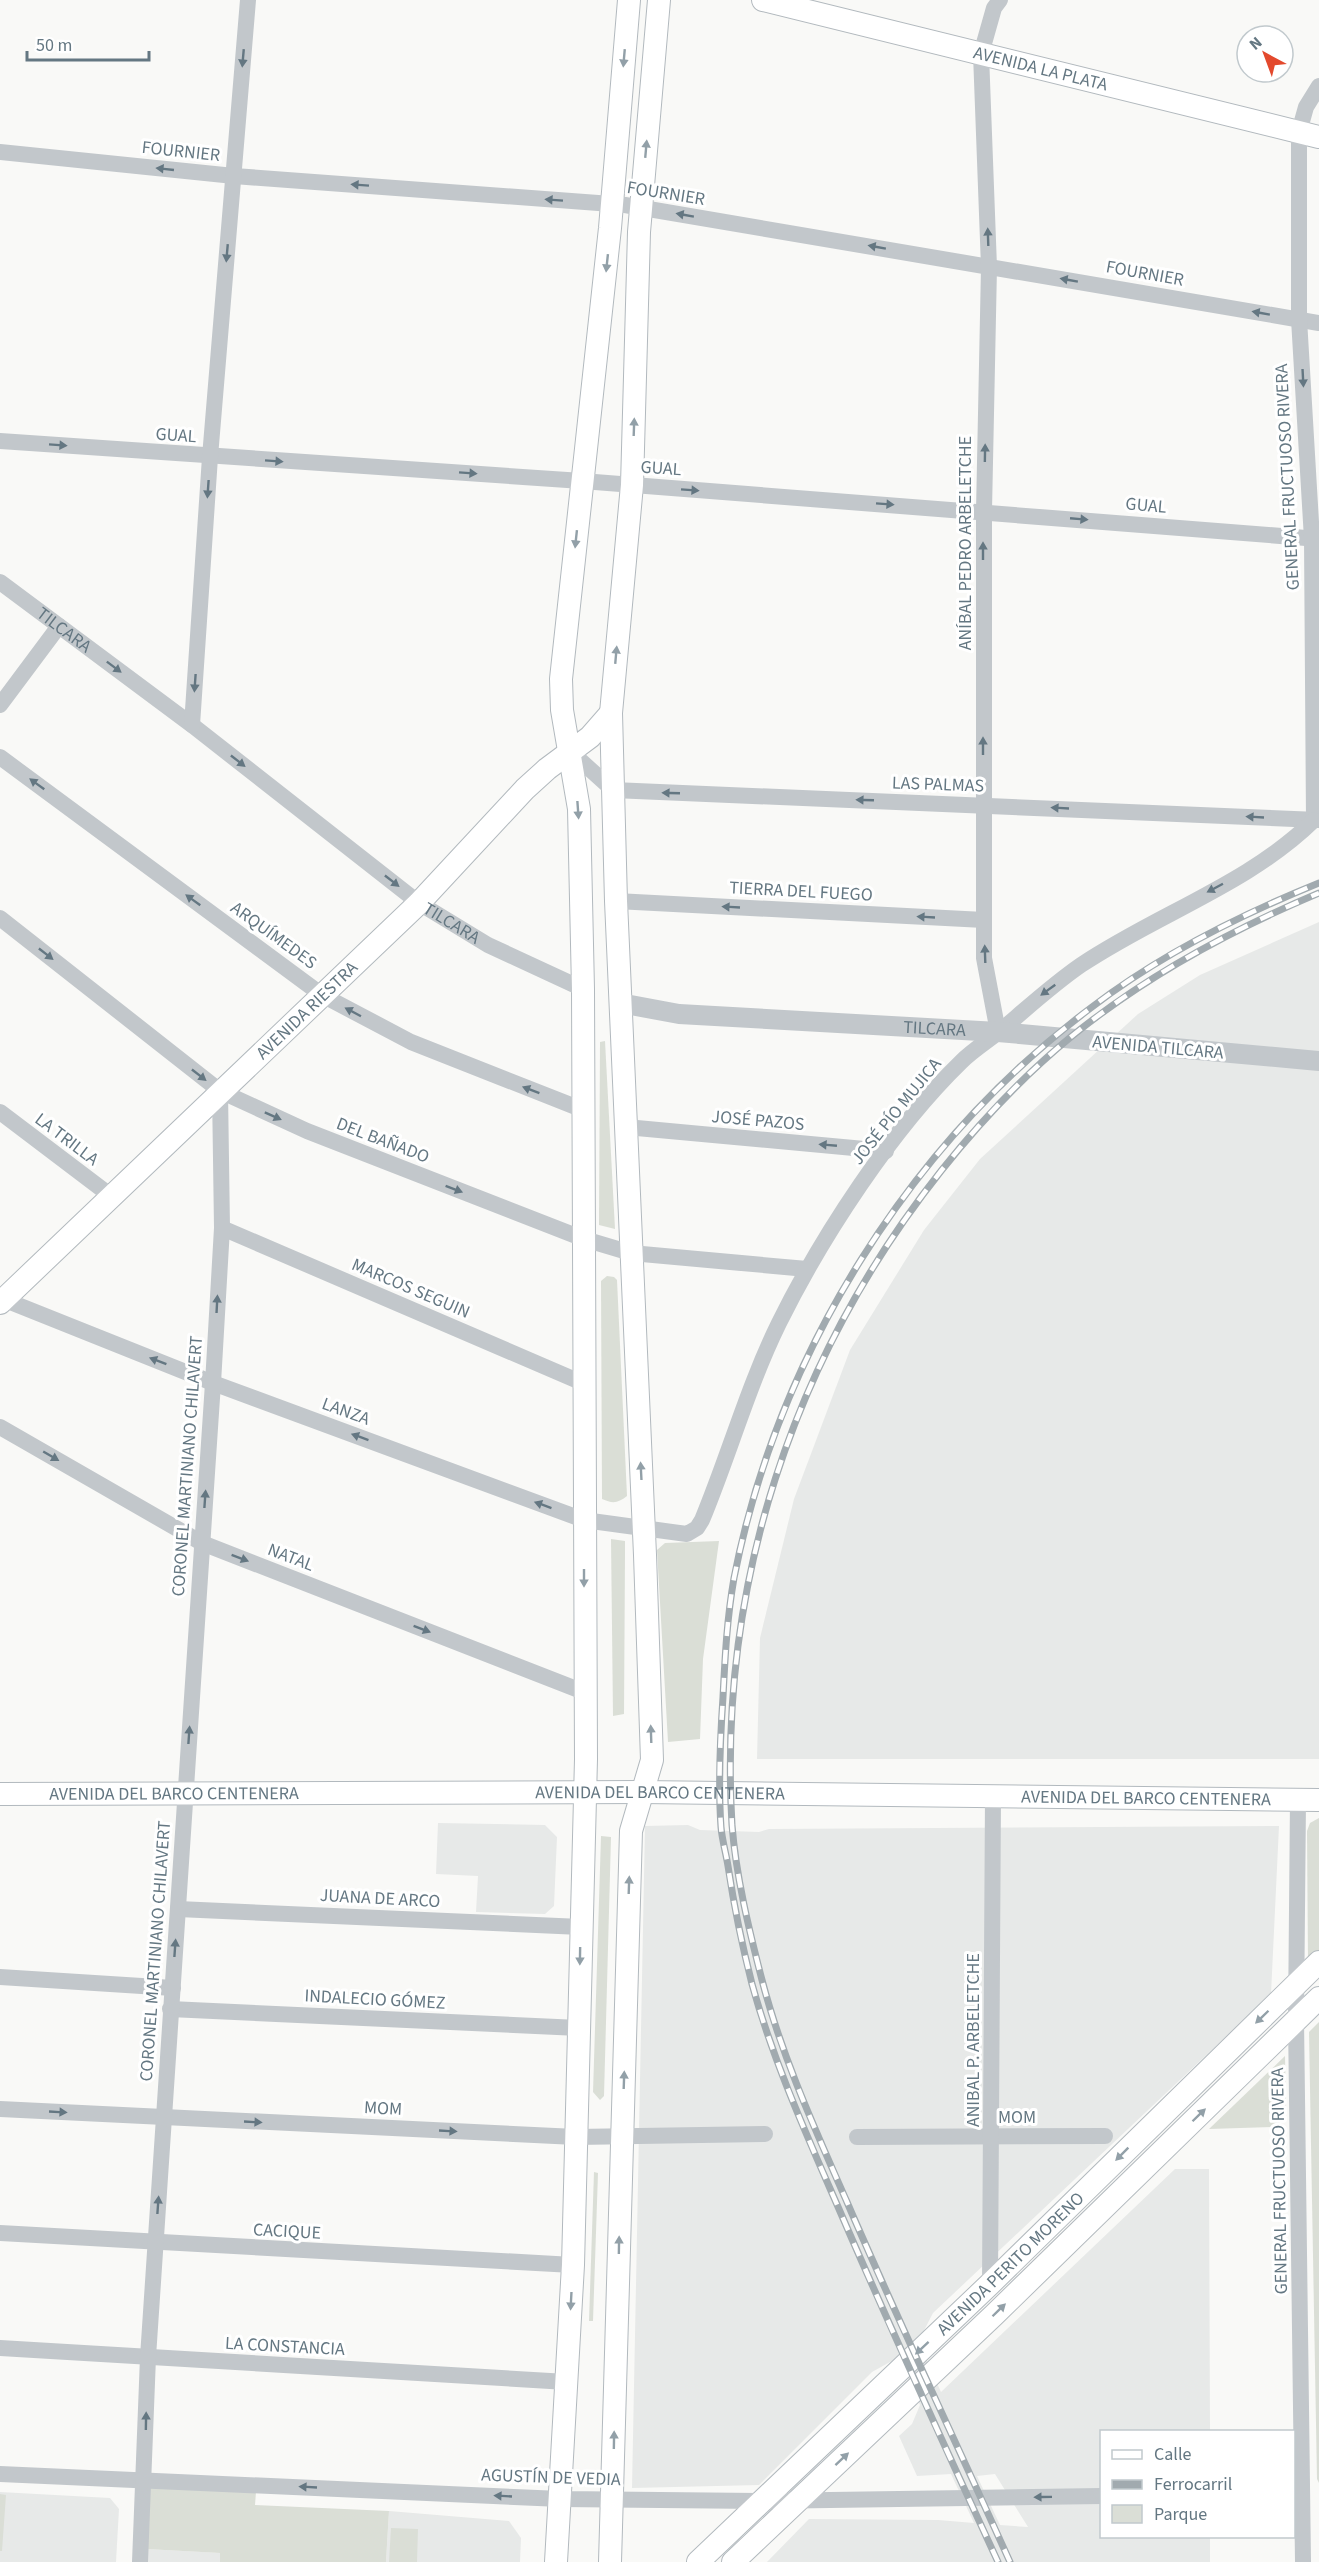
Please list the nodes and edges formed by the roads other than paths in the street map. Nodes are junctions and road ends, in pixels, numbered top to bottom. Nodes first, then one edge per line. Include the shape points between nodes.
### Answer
1 (248, 0) edge
2 (629, 0) edge
3 (659, 0) edge
4 (763, 0) edge
5 (1000, 0) edge
6 (981, 54) junction
7 (1319, 86) edge
8 (1309, 134) edge
9 (0, 152) edge
10 (234, 176) junction
11 (612, 204) junction
12 (641, 207) junction
13 (989, 267) junction
14 (1299, 319) junction
15 (1319, 323) edge
16 (0, 441) edge
17 (210, 457) junction
18 (582, 481) junction
19 (632, 485) junction
20 (984, 512) junction
21 (1315, 539) edge
22 (0, 582) edge
23 (59, 626) junction
24 (0, 705) edge
25 (611, 713) junction
26 (192, 725) junction
27 (571, 752) junction
28 (0, 757) edge
29 (613, 790) junction
30 (983, 805) junction
31 (1316, 820) edge
32 (616, 902) junction
33 (419, 903) junction
34 (0, 918) edge
35 (984, 920) junction
36 (583, 989) junction
37 (322, 995) junction
38 (620, 1004) junction
39 (998, 1032) junction
40 (1319, 1061) edge
41 (220, 1091) junction
42 (586, 1111) junction
43 (0, 1112) edge
44 (626, 1127) junction
45 (886, 1151) junction
46 (111, 1196) junction
47 (222, 1228) junction
48 (584, 1239) junction
49 (631, 1253) junction
50 (807, 1269) junction
51 (1, 1300) edge
52 (213, 1383) junction
53 (585, 1384) junction
54 (0, 1427) edge
55 (584, 1520) junction
56 (644, 1530) junction
57 (687, 1534) joint
58 (202, 1543) junction
59 (584, 1692) junction
60 (584, 1792) junction
61 (642, 1792) junction
62 (0, 1794) edge
63 (185, 1794) junction
64 (993, 1796) junction
65 (1308, 1799) edge
66 (178, 1909) junction
67 (581, 1927) junction
68 (1319, 1962) edge
69 (0, 1977) edge
70 (1297, 1983) junction
71 (173, 1988) junction
72 (1319, 1998) edge
73 (170, 2008) junction
74 (1296, 2020) junction
75 (579, 2028) junction
76 (0, 2109) edge
77 (163, 2117) junction
78 (765, 2134) dead end
79 (1105, 2136) dead end
80 (857, 2137) dead end
81 (992, 2137) junction
82 (576, 2138) junction
83 (621, 2139) junction
84 (0, 2233) edge
85 (155, 2244) junction
86 (573, 2265) junction
87 (990, 2284) junction
88 (0, 2348) edge
89 (148, 2357) junction
90 (567, 2382) junction
91 (0, 2474) edge
92 (145, 2479) junction
93 (1305, 2495) edge
94 (1100, 2496) edge
95 (610, 2499) junction
96 (800, 2499) junction
97 (759, 2501) junction
98 (561, 2505) junction
99 (140, 2562) edge
100 (556, 2562) edge
101 (571, 2562) edge
102 (610, 2562) edge
103 (698, 2562) edge
104 (733, 2562) edge
105 (1303, 2562) edge

1 -> 10 street
2 -> 11 main road
12 -> 3 main road
4 - 6 main road, AVENIDA LA PLATA
5 - 6 street, ANÍBAL PEDRO ARBELETCHE via 994,8
6 - 8 main road, AVENIDA LA PLATA
13 -> 6 street, ANÍBAL PEDRO ARBELETCHE
7 - 8 street, GENERAL FRUCTUOSO RIVERA via 1306,107
8 - 14 street, GENERAL FRUCTUOSO RIVERA
10 -> 9 street, FOURNIER
11 -> 10 street, FOURNIER
10 -> 17 street
11 - 12 street, FOURNIER
11 -> 18 main road
13 -> 12 street, FOURNIER
19 -> 12 main road
14 -> 13 street, FOURNIER
20 -> 13 street, ANÍBAL PEDRO ARBELETCHE
14 - 15 street, FOURNIER
14 -> 21 street, GENERAL FRUCTUOSO RIVERA
16 -> 17 street, GUAL
17 -> 18 street, GUAL
17 -> 26 street
18 - 19 street, GUAL
18 -> 27 main road via 561,679 562,710
19 -> 20 street, GUAL
25 -> 19 main road
20 -> 21 street, GUAL
30 -> 20 street, ANÍBAL PEDRO ARBELETCHE
21 - 31 street, GENERAL FRUCTUOSO RIVERA
22 - 23 street, TILCARA
23 - 24 street
23 -> 26 street, TILCARA
25 - 27 main road, AVENIDA RIESTRA
25 - 29 main road
26 -> 33 street, TILCARA
27 - 29 street
27 - 33 main road, AVENIDA RIESTRA via 525,789
27 -> 36 main road via 579,809
37 -> 28 street, ARQUÍMEDES
30 -> 29 street, LAS PALMAS
29 - 32 main road
31 -> 30 street, LAS PALMAS
30 - 35 street, ANÍBAL PEDRO ARBELETCHE
31 -> 39 street, JOSÉ PÍO MUJICA via 1266,860 1136,931 1081,966
35 -> 32 street, TIERRA DEL FUEGO
32 - 38 main road
33 - 36 street, TILCARA via 488,945
33 - 37 main road, AVENIDA RIESTRA
34 -> 41 street, DEL BAÑADO
39 -> 35 street, ANÍBAL PEDRO ARBELETCHE via 987,976
36 - 38 main road, TILCARA
36 - 42 main road
37 - 41 main road, AVENIDA RIESTRA
42 -> 37 street, ARQUÍMEDES via 411,1042
38 - 39 street, TILCARA via 679,1014
38 - 44 main road
39 - 40 street, AVENIDA TILCARA
39 - 45 street, JOSÉ PÍO MUJICA via 950,1074
41 - 46 main road, AVENIDA RIESTRA
41 - 47 street, CORONEL MARTINIANO CHILAVERT
41 -> 48 street, DEL BAÑADO via 307,1131
42 - 48 main road
43 - 46 street, LA TRILLA
45 -> 44 street, JOSÉ PAZOS
44 - 49 main road
45 - 50 street, JOSÉ PÍO MUJICA
46 - 51 main road, AVENIDA RIESTRA
52 -> 47 street, CORONEL MARTINIANO CHILAVERT
47 - 53 street, MARCOS SEGUIN
48 - 49 street, DEL BAÑADO
48 - 53 main road
49 - 50 street, DEL BAÑADO
56 -> 49 main road
50 - 57 street, JOSÉ PÍO MUJICA via 778,1324 702,1520
52 -> 51 street, LANZA
55 -> 52 street, LANZA
58 -> 52 street, CORONEL MARTINIANO CHILAVERT
53 - 55 main road
54 -> 58 street, NATAL
55 - 56 street, LANZA
55 -> 59 main road
56 - 57 street, LANZA
61 -> 56 main road via 652,1760
58 -> 59 street, NATAL
63 -> 58 street, CORONEL MARTINIANO CHILAVERT
59 - 60 main road
60 - 61 main road, AVENIDA DEL BARCO CENTENERA
60 - 63 main road, AVENIDA DEL BARCO CENTENERA
60 - 67 main road
61 - 64 main road, AVENIDA DEL BARCO CENTENERA
83 -> 61 main road via 631,1831
62 - 63 main road, AVENIDA DEL BARCO CENTENERA
63 - 66 street, CORONEL MARTINIANO CHILAVERT
64 - 65 main road, AVENIDA DEL BARCO CENTENERA
64 - 81 street, ANIBAL P. ARBELETCHE
65 - 70 street, GENERAL FRUCTUOSO RIVERA
66 - 67 street, JUANA DE ARCO
71 -> 66 street, CORONEL MARTINIANO CHILAVERT
67 -> 75 main road
68 - 70 main road, AVENIDA PERITO MORENO
69 - 71 street
70 - 74 street, GENERAL FRUCTUOSO RIVERA
70 -> 87 main road, AVENIDA PERITO MORENO
71 - 73 street, CORONEL MARTINIANO CHILAVERT
72 - 74 main road, AVENIDA PERITO MORENO
73 - 75 street, INDALECIO GÓMEZ
73 - 77 street, CORONEL MARTINIANO CHILAVERT
74 - 93 street, GENERAL FRUCTUOSO RIVERA
96 -> 74 main road, AVENIDA PERITO MORENO
75 - 82 main road
76 -> 77 street, MOM
77 -> 82 street, MOM
85 -> 77 street, CORONEL MARTINIANO CHILAVERT
78 - 83 street, MOM
79 - 81 street, MOM
80 - 81 street, MOM
81 - 87 street, ANIBAL P. ARBELETCHE
82 - 83 street, MOM
82 - 86 main road
95 -> 83 main road
84 - 85 street, CACIQUE
85 - 86 street, CACIQUE
85 - 89 street, CORONEL MARTINIANO CHILAVERT
86 -> 90 main road
87 -> 97 main road, AVENIDA PERITO MORENO
88 - 89 street, LA CONSTANCIA
89 - 90 street, LA CONSTANCIA
92 -> 89 street, CORONEL MARTINIANO CHILAVERT
90 - 98 main road
91 - 92 street, AGUSTÍN DE VEDIA
98 -> 92 street, AGUSTÍN DE VEDIA
92 - 99 street, CORONEL MARTINIANO CHILAVERT
93 - 105 street, GENERAL FRUCTUOSO RIVERA
94 -> 96 street, AGUSTÍN DE VEDIA
95 - 97 street, AGUSTÍN DE VEDIA
95 - 98 street, AGUSTÍN DE VEDIA
95 - 102 main road
96 - 97 street, AGUSTÍN DE VEDIA
96 - 104 main road, AVENIDA PERITO MORENO
97 - 103 main road, AVENIDA PERITO MORENO
98 - 100 main road
98 - 101 main road via 571,2538

